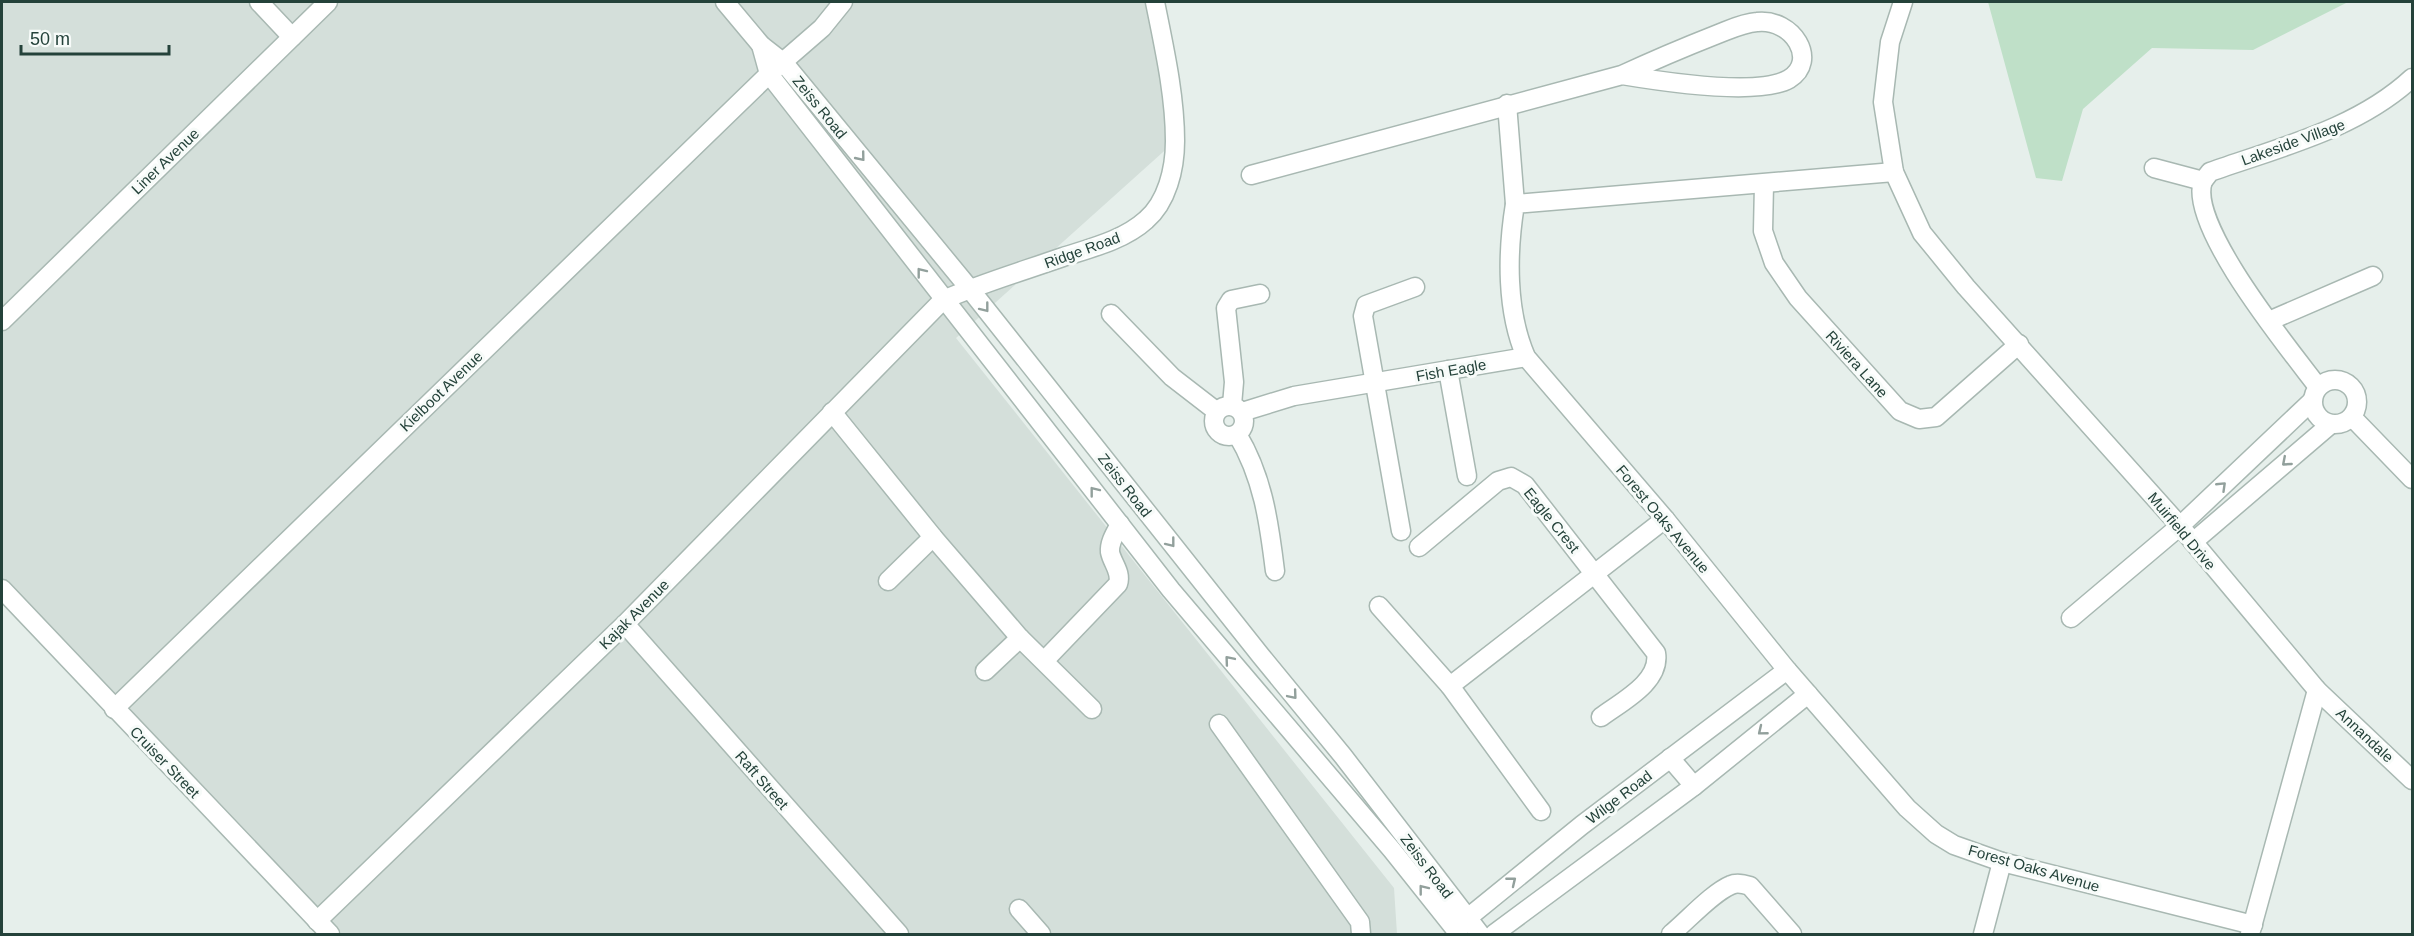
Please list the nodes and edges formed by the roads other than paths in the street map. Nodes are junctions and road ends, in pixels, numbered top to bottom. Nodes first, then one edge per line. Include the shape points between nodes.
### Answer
1 (259, 2) edge
2 (328, 2) edge
3 (725, 2) edge
4 (843, 2) edge
5 (1155, 2) edge
6 (1903, 2) edge
7 (292, 37) junction
8 (760, 45) junction
9 (784, 63) junction
10 (769, 74) junction
11 (1622, 75) junction
12 (2412, 78) edge
13 (1507, 104) junction
14 (2154, 168) dead end
15 (1894, 172) junction
16 (1251, 175) dead end
17 (2203, 182) junction
18 (1764, 183) junction
19 (1515, 204) junction
20 (2373, 276) dead end
21 (1415, 287) dead end
22 (969, 288) junction
23 (1260, 294) dead end
24 (943, 300) junction
25 (1112, 314) dead end
26 (2, 321) edge
27 (2269, 321) junction
28 (2019, 344) junction
29 (1526, 357) junction
30 (1448, 370) junction
31 (1375, 382) junction
32 (2315, 394) junction
33 (1230, 410) junction
34 (832, 412) junction
35 (2352, 417) junction
36 (2331, 424) junction
37 (1238, 434) junction
38 (1467, 476) dead end
39 (2412, 479) edge
40 (1665, 519) junction
41 (1120, 524) junction
42 (2180, 526) junction
43 (1401, 531) dead end
44 (933, 537) junction
45 (2193, 542) junction
46 (1419, 547) dead end
47 (1275, 571) dead end
48 (1594, 573) junction
49 (888, 581) dead end
50 (2, 589) edge
51 (1379, 606) dead end
52 (2071, 618) dead end
53 (625, 624) junction
54 (1020, 638) junction
55 (1045, 660) junction
56 (1786, 670) junction
57 (985, 671) dead end
58 (1450, 686) junction
59 (2317, 690) junction
60 (1808, 694) junction
61 (114, 709) junction
62 (1092, 709) dead end
63 (1601, 717) dead end
64 (1219, 724) dead end
65 (1670, 758) junction
66 (2412, 780) edge
67 (1694, 786) junction
68 (1541, 811) dead end
69 (2002, 862) junction
70 (1019, 909) dead end
71 (317, 921) junction
72 (1458, 929) edge
73 (2252, 930) edge
74 (330, 934) edge
75 (899, 934) edge
76 (1041, 934) edge
77 (1361, 934) edge
78 (1480, 934) edge
79 (1494, 934) edge
80 (1671, 934) edge
81 (1792, 934) edge
82 (1983, 934) edge

1 - 7 street
2 - 7 street, Liner Avenue
3 - 8 street, Zeiss Road
4 - 9 street, Kielboot Avenue
5 - 22 street, Ridge Road via 1175,141 1173,166 1159,205 1129,233
6 - 15 street, Muirfield Drive via 1890,42 1883,102
7 - 26 street, Liner Avenue
8 - 9 street, Zeiss Road
8 - 10 street, Zeiss Road
9 - 10 street, Kielboot Avenue
9 -> 22 street, Zeiss Road
24 -> 10 street, Zeiss Road
10 - 61 street, Kielboot Avenue
11 - 11 street via 1698,86 1774,83 1797,72 1802,54 1795,36 1786,27 1758,22 1661,56
11 - 13 street
12 - 17 street, Lakeside Village via 2373,108 2342,125 2210,172
13 - 16 street
13 - 19 street, Forest Oaks Avenue
14 - 17 street
15 - 18 street
15 - 28 street, Muirfield Drive via 1922,233
17 - 27 street via 2202,205 2211,225 2235,274
18 - 19 street
18 - 28 street, Riviera Lane via 1763,231 1774,263 1798,298 1900,411 1919,419 1936,417
19 - 29 street, Forest Oaks Avenue via 1510,259 1517,331
20 - 27 street
21 - 31 street via 1366,305 1363,316
22 - 24 street, Ridge Road
22 -> 72 street, Zeiss Road via 1343,756
23 - 33 street via 1231,300 1226,308 1234,382
24 - 34 street, Kajak Avenue
41 -> 24 street, Zeiss Road
25 - 33 street via 1173,377
27 - 32 street
28 - 42 street, Muirfield Drive
29 - 30 street, Fish Eagle
29 - 40 street, Forest Oaks Avenue
30 - 31 street, Fish Eagle
30 - 38 street
31 - 33 street, Fish Eagle
31 - 43 street
32 - 35 street via 2332,380 2346,383 2356,395
32 - 36 street via 2317,415
42 -> 32 street
33 - 37 street via 1244,424
33 - 37 street via 1214,417 1216,429 1226,436
34 - 44 street
34 - 53 street, Kajak Avenue
35 - 36 street
35 - 39 street
36 -> 45 street
37 - 47 street via 1254,463 1262,489
40 - 48 street
40 - 56 street, Forest Oaks Avenue
41 - 55 street via 1110,551 1120,578 1118,584
72 -> 41 street, Zeiss Road via 1186,608
42 - 45 street, Muirfield Drive
42 - 52 street
44 - 49 street
44 - 54 street
45 - 59 street, Muirfield Drive
46 - 48 street, Eagle Crest via 1498,481 1511,477 1525,485
48 - 58 street
48 - 63 street, Eagle Crest via 1656,653 1658,663 1651,678
50 - 61 street, Cruiser Street
51 - 58 street
53 - 71 street, Kajak Avenue
53 - 75 street, Raft Street
54 - 55 street
54 - 57 street
55 - 62 street
56 - 60 street, Forest Oaks Avenue
56 - 65 street, Wilge Road
58 - 68 street
59 - 66 street, Annandale
59 - 73 street
60 -> 67 street
60 - 69 street, Forest Oaks Avenue via 1922,822 1954,845
61 - 71 street, Cruiser Street
64 - 77 street via 1360,922
65 - 67 street
72 -> 65 street, Wilge Road
67 - 79 street
69 - 73 street, Forest Oaks Avenue
69 - 82 street
70 - 76 street
71 - 74 street, Cruiser Street
72 - 78 street, Zeiss Road
80 - 81 street via 1722,891 1742,883 1750,886

